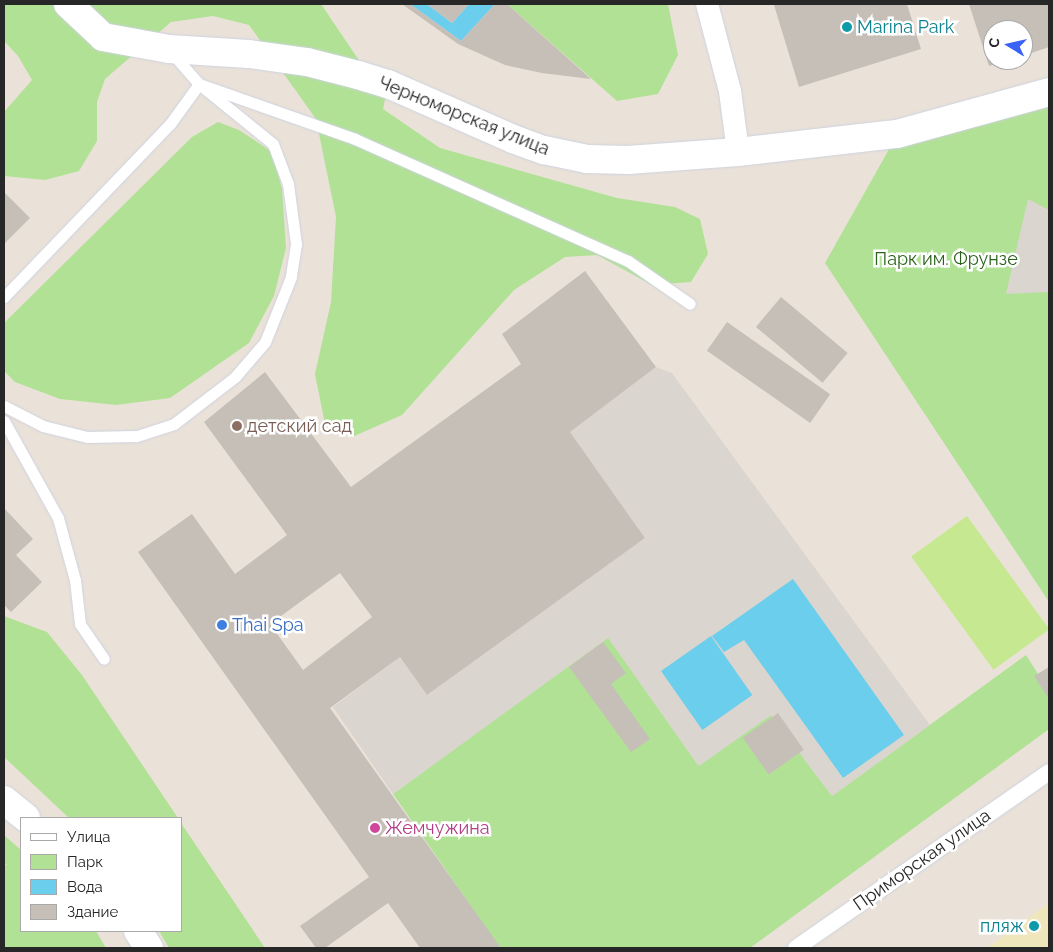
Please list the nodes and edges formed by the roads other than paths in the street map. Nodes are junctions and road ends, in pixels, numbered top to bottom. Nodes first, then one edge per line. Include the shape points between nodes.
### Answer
1 (68, 4) edge
2 (707, 4) edge
3 (169, 49) junction
4 (199, 84) junction
5 (1049, 92) edge
6 (738, 152) junction
7 (4, 297) edge
8 (690, 304) dead end
9 (4, 406) edge
10 (4, 421) edge
11 (104, 659) dead end
12 (1049, 772) edge
13 (4, 800) edge
14 (25, 817) edge
15 (139, 932) edge
16 (149, 948) edge
17 (796, 948) edge

1 - 3 main road, Черноморская улица via 103,37
2 - 6 street via 730,91
3 - 4 lane
3 - 6 main road, Черноморская улица via 250,54 307,62 358,75 388,84 513,139 565,156 628,160
4 - 7 lane via 170,124
4 - 8 lane via 355,139 628,261
4 - 9 lane via 273,144 288,184 296,244 290,277 265,342 235,377 174,424 136,436 88,437 43,426
5 - 6 main road, Черноморская улица via 897,134
10 - 11 lane via 58,518 75,580 80,624
12 - 17 street, Приморская улица
13 - 14 main road
15 - 16 main road

